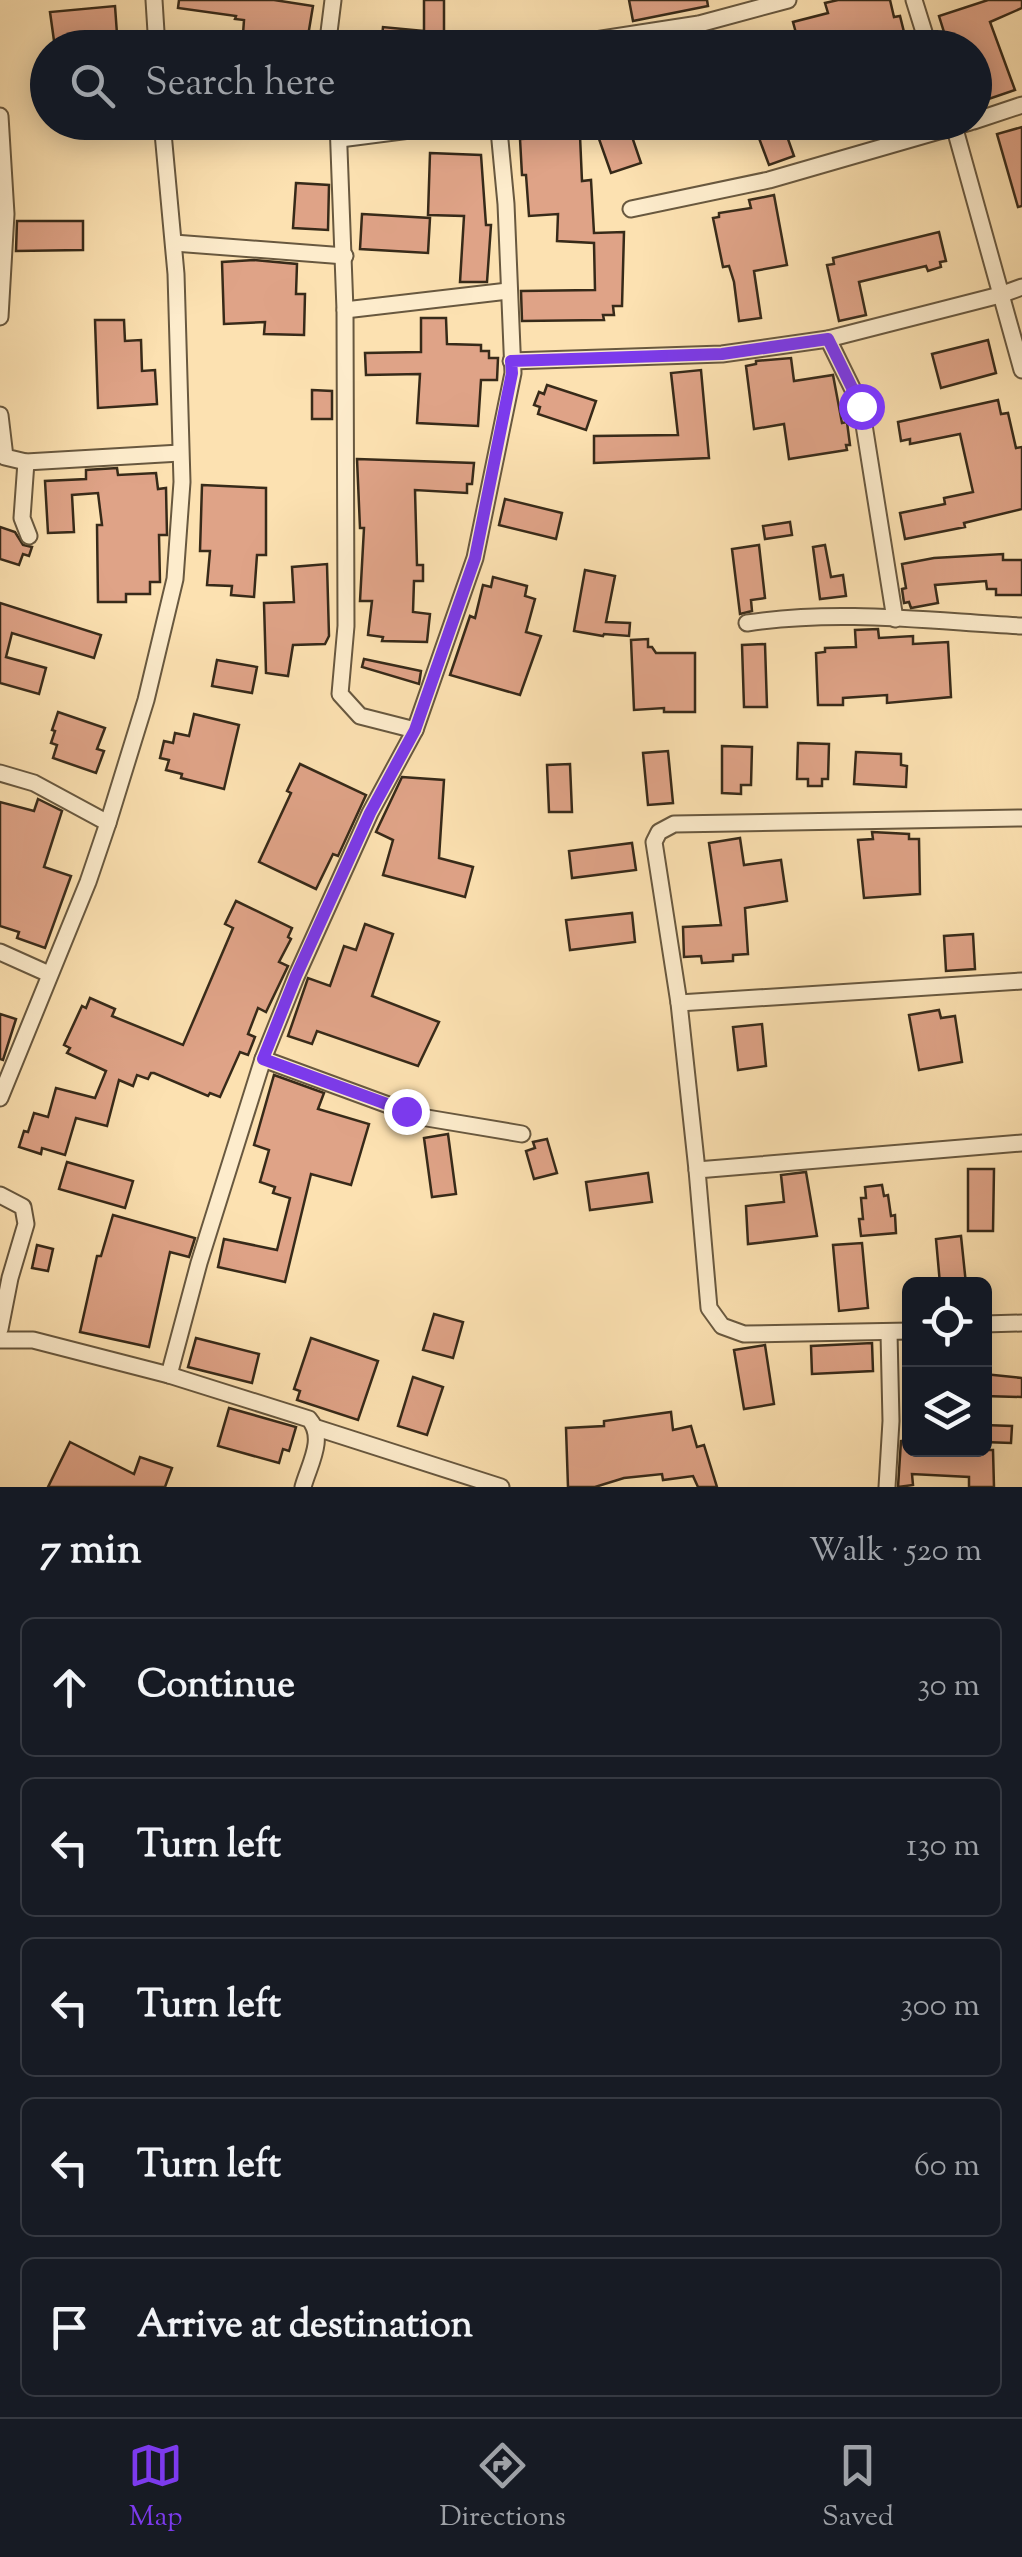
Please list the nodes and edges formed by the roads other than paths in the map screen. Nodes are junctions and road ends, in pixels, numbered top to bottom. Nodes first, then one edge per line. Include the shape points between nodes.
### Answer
1 (154, 0) edge
2 (333, 0) edge
3 (788, 0) edge
4 (914, 0) edge
5 (156, 30) edge
6 (330, 30) edge
7 (658, 30) edge
8 (923, 30) edge
9 (1022, 105) edge
10 (992, 114) edge
11 (0, 116) edge
12 (164, 140) edge
13 (339, 140) edge
14 (500, 140) edge
15 (905, 140) edge
16 (967, 140) edge
17 (631, 209) dead end
18 (174, 243) junction
19 (344, 256) junction
20 (1022, 286) edge
21 (508, 291) junction
22 (1000, 295) junction
23 (345, 310) junction
24 (0, 318) edge
25 (828, 339) junction
26 (511, 361) junction
27 (1022, 370) edge
28 (0, 415) edge
29 (180, 453) junction
30 (26, 462) junction
31 (29, 536) dead end
32 (894, 619) junction
33 (747, 623) dead end
34 (1022, 626) edge
35 (415, 730) junction
36 (0, 772) edge
37 (1022, 818) edge
38 (108, 823) junction
39 (0, 952) edge
40 (49, 974) junction
41 (1022, 981) edge
42 (680, 1003) junction
43 (263, 1059) junction
44 (0, 1098) edge
45 (522, 1134) dead end
46 (1022, 1143) edge
47 (697, 1170) junction
48 (0, 1196) edge
49 (1022, 1322) edge
50 (992, 1324) edge
51 (0, 1329) edge
52 (902, 1332) edge
53 (888, 1333) junction
54 (0, 1340) edge
55 (169, 1375) junction
56 (317, 1428) junction
57 (302, 1487) edge
58 (501, 1487) edge
59 (887, 1487) edge

1 - 5 street
2 - 6 street
3 - 7 street
4 - 8 street
9 - 10 street
11 - 24 street via 6,214
12 - 18 street
13 - 19 street
14 - 21 street
15 - 17 street via 768,180
16 - 22 street
18 - 19 street
18 - 29 street
19 - 23 street
20 - 22 street
21 - 23 street
21 - 26 street
22 - 25 street
22 - 27 street
23 - 35 street via 346,626 340,694 360,716
25 - 26 street via 722,354
25 - 32 street via 861,406
26 - 35 street via 475,558
28 - 30 street via 5,458
29 - 30 street
29 - 38 street via 168,615
30 - 31 street via 22,518
32 - 33 street via 853,614
32 - 34 street
35 - 43 street via 370,813
36 - 38 street
37 - 42 street via 674,824 659,832 654,842
38 - 40 street
39 - 40 street
40 - 44 street
41 - 42 street
42 - 47 street
43 - 45 street via 420,1117
43 - 55 street
46 - 47 street
47 - 53 street via 709,1308 722,1326 744,1334
48 - 51 street via 23,1207 26,1224
49 - 50 street
52 - 53 street
53 - 59 street
54 - 55 street via 33,1340
55 - 56 street via 310,1419
56 - 57 street
56 - 58 street

